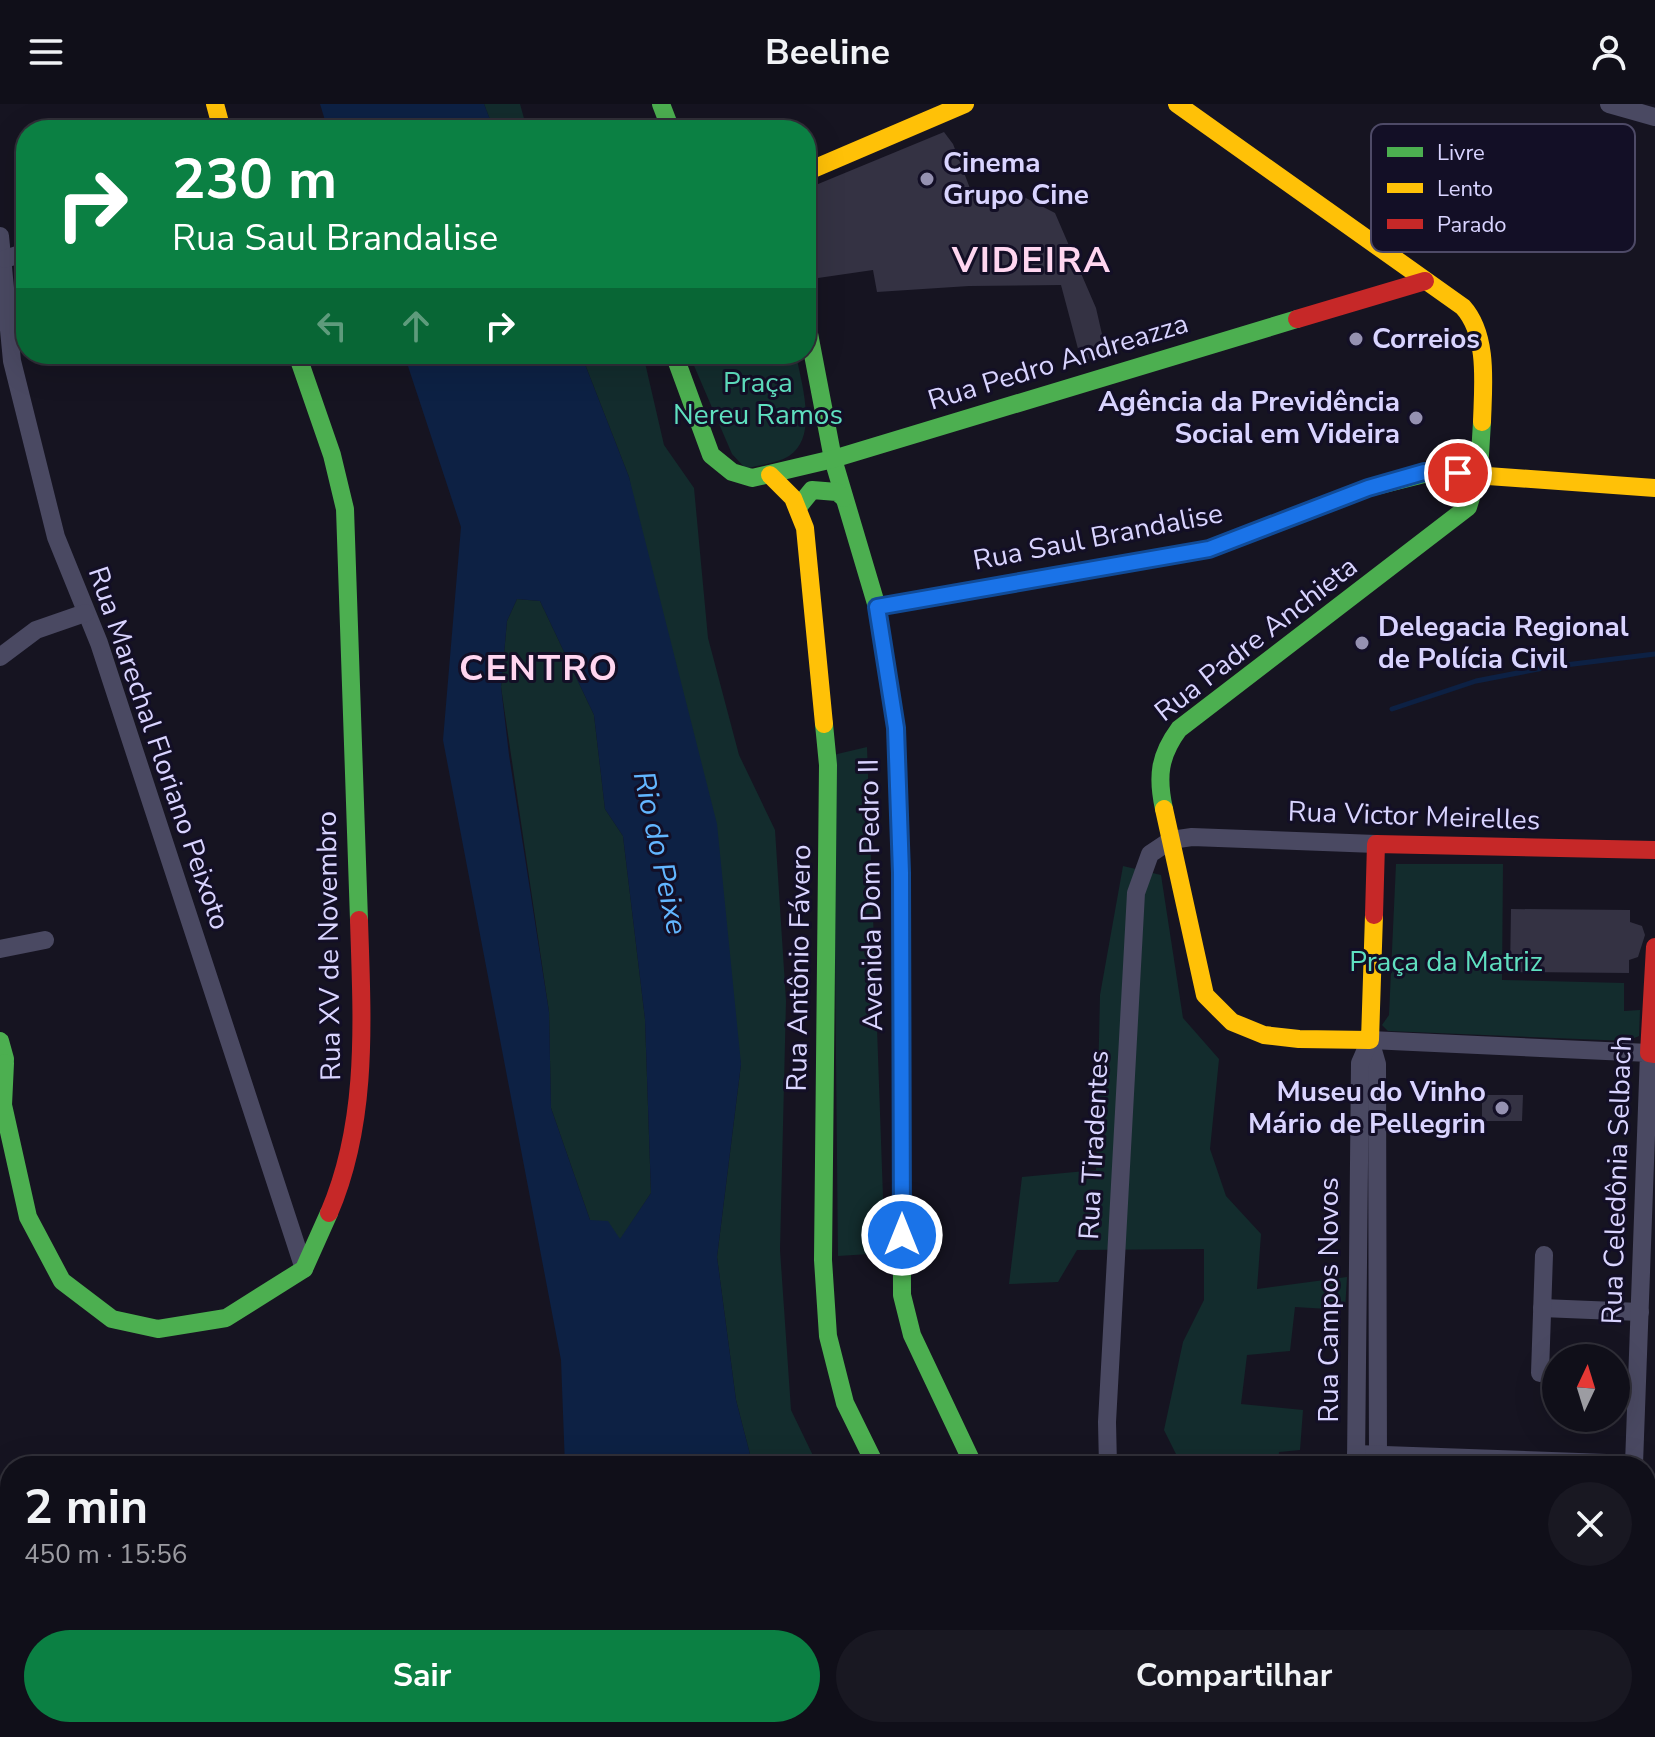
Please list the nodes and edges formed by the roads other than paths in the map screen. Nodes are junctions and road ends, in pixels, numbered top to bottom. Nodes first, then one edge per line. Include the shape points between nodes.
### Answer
1 (965, 104) edge
2 (1177, 104) edge
3 (1609, 104) edge
4 (1655, 117) edge
5 (816, 168) edge
6 (0, 236) edge
7 (1371, 242) edge
8 (1384, 252) edge
9 (16, 255) edge
10 (5, 259) junction
11 (1425, 281) junction
12 (301, 364) edge
13 (314, 364) edge
14 (678, 364) edge
15 (815, 364) edge
16 (310, 389) junction
17 (833, 459) junction
18 (1480, 473) junction
19 (770, 475) junction
20 (1655, 488) edge
21 (844, 498) junction
22 (799, 506) junction
23 (877, 607) junction
24 (85, 613) junction
25 (0, 657) edge
26 (1171, 840) junction
27 (1376, 844) junction
28 (1655, 850) edge
29 (45, 940) dead end
30 (1655, 947) edge
31 (0, 949) edge
32 (1370, 1040) junction
33 (1652, 1054) edge
34 (2, 1057) edge
35 (1, 1103) edge
36 (1544, 1255) dead end
37 (304, 1269) junction
38 (1542, 1308) junction
39 (1640, 1312) junction
40 (1540, 1373) dead end
41 (871, 1456) edge
42 (965, 1456) edge
43 (1108, 1456) edge
44 (1356, 1456) edge
45 (1378, 1456) edge
46 (1634, 1456) edge

1 - 5 main road
2 - 7 main road
3 - 4 street
6 - 10 street, Rua Marechal Floriano Peixoto
8 - 11 main road
9 - 10 street
10 - 24 street, Rua Marechal Floriano Peixoto via 12,361 56,537
11 - 17 main road, Rua Pedro Andreazza
11 - 18 main road via 1468,311 1477,329
12 - 16 main road, Rua XV de Novembro
13 - 16 main road
14 - 19 main road, Rua Pedro Andreazza via 711,455 744,477
15 - 17 main road, Avenida Dom Pedro II
16 - 37 main road, Rua XV de Novembro via 345,509 363,1048 352,1145
17 - 19 main road, Rua Pedro Andreazza
17 - 21 main road, Avenida Dom Pedro II
18 - 20 main road, Rua Saul Brandalise
18 - 23 main road, Rua Saul Brandalise via 1424,472 1209,549
18 - 26 main road, Rua Padre Anchieta via 1472,503 1443,528 1179,729 1164,749 1158,781
19 - 22 main road
21 - 22 main road via 837,492 812,490
21 - 23 main road, Avenida Dom Pedro II
22 - 41 main road, Rua Antônio Fávero via 810,559 828,765 823,1260 828,1336 845,1403
23 - 42 main road, Avenida Dom Pedro II via 896,728 902,1295 918,1348
24 - 25 street via 36,630
24 - 37 street, Rua Marechal Floriano Peixoto
26 - 27 street, Rua Victor Meirelles
26 - 32 main road, Rua Padre Anchieta via 1205,995 1229,1021 1252,1032 1284,1037
26 - 43 street, Rua Tiradentes via 1150,854 1136,893
27 - 28 main road, Rua Victor Meirelles
27 - 32 main road, Rua Campos Novos
29 - 31 street
30 - 33 main road, Rua Celedônia Selbach
32 - 33 street
32 - 44 street, Rua Campos Novos via 1360,1063
32 - 45 street, Rua Campos Novos via 1377,1064
33 - 39 street, Rua Celedônia Selbach
34 - 35 main road
35 - 37 main road via 28,1217 46,1253 62,1281 112,1319 158,1329 226,1318
36 - 38 street
38 - 39 street
38 - 40 street
39 - 46 street, Rua Celedônia Selbach

